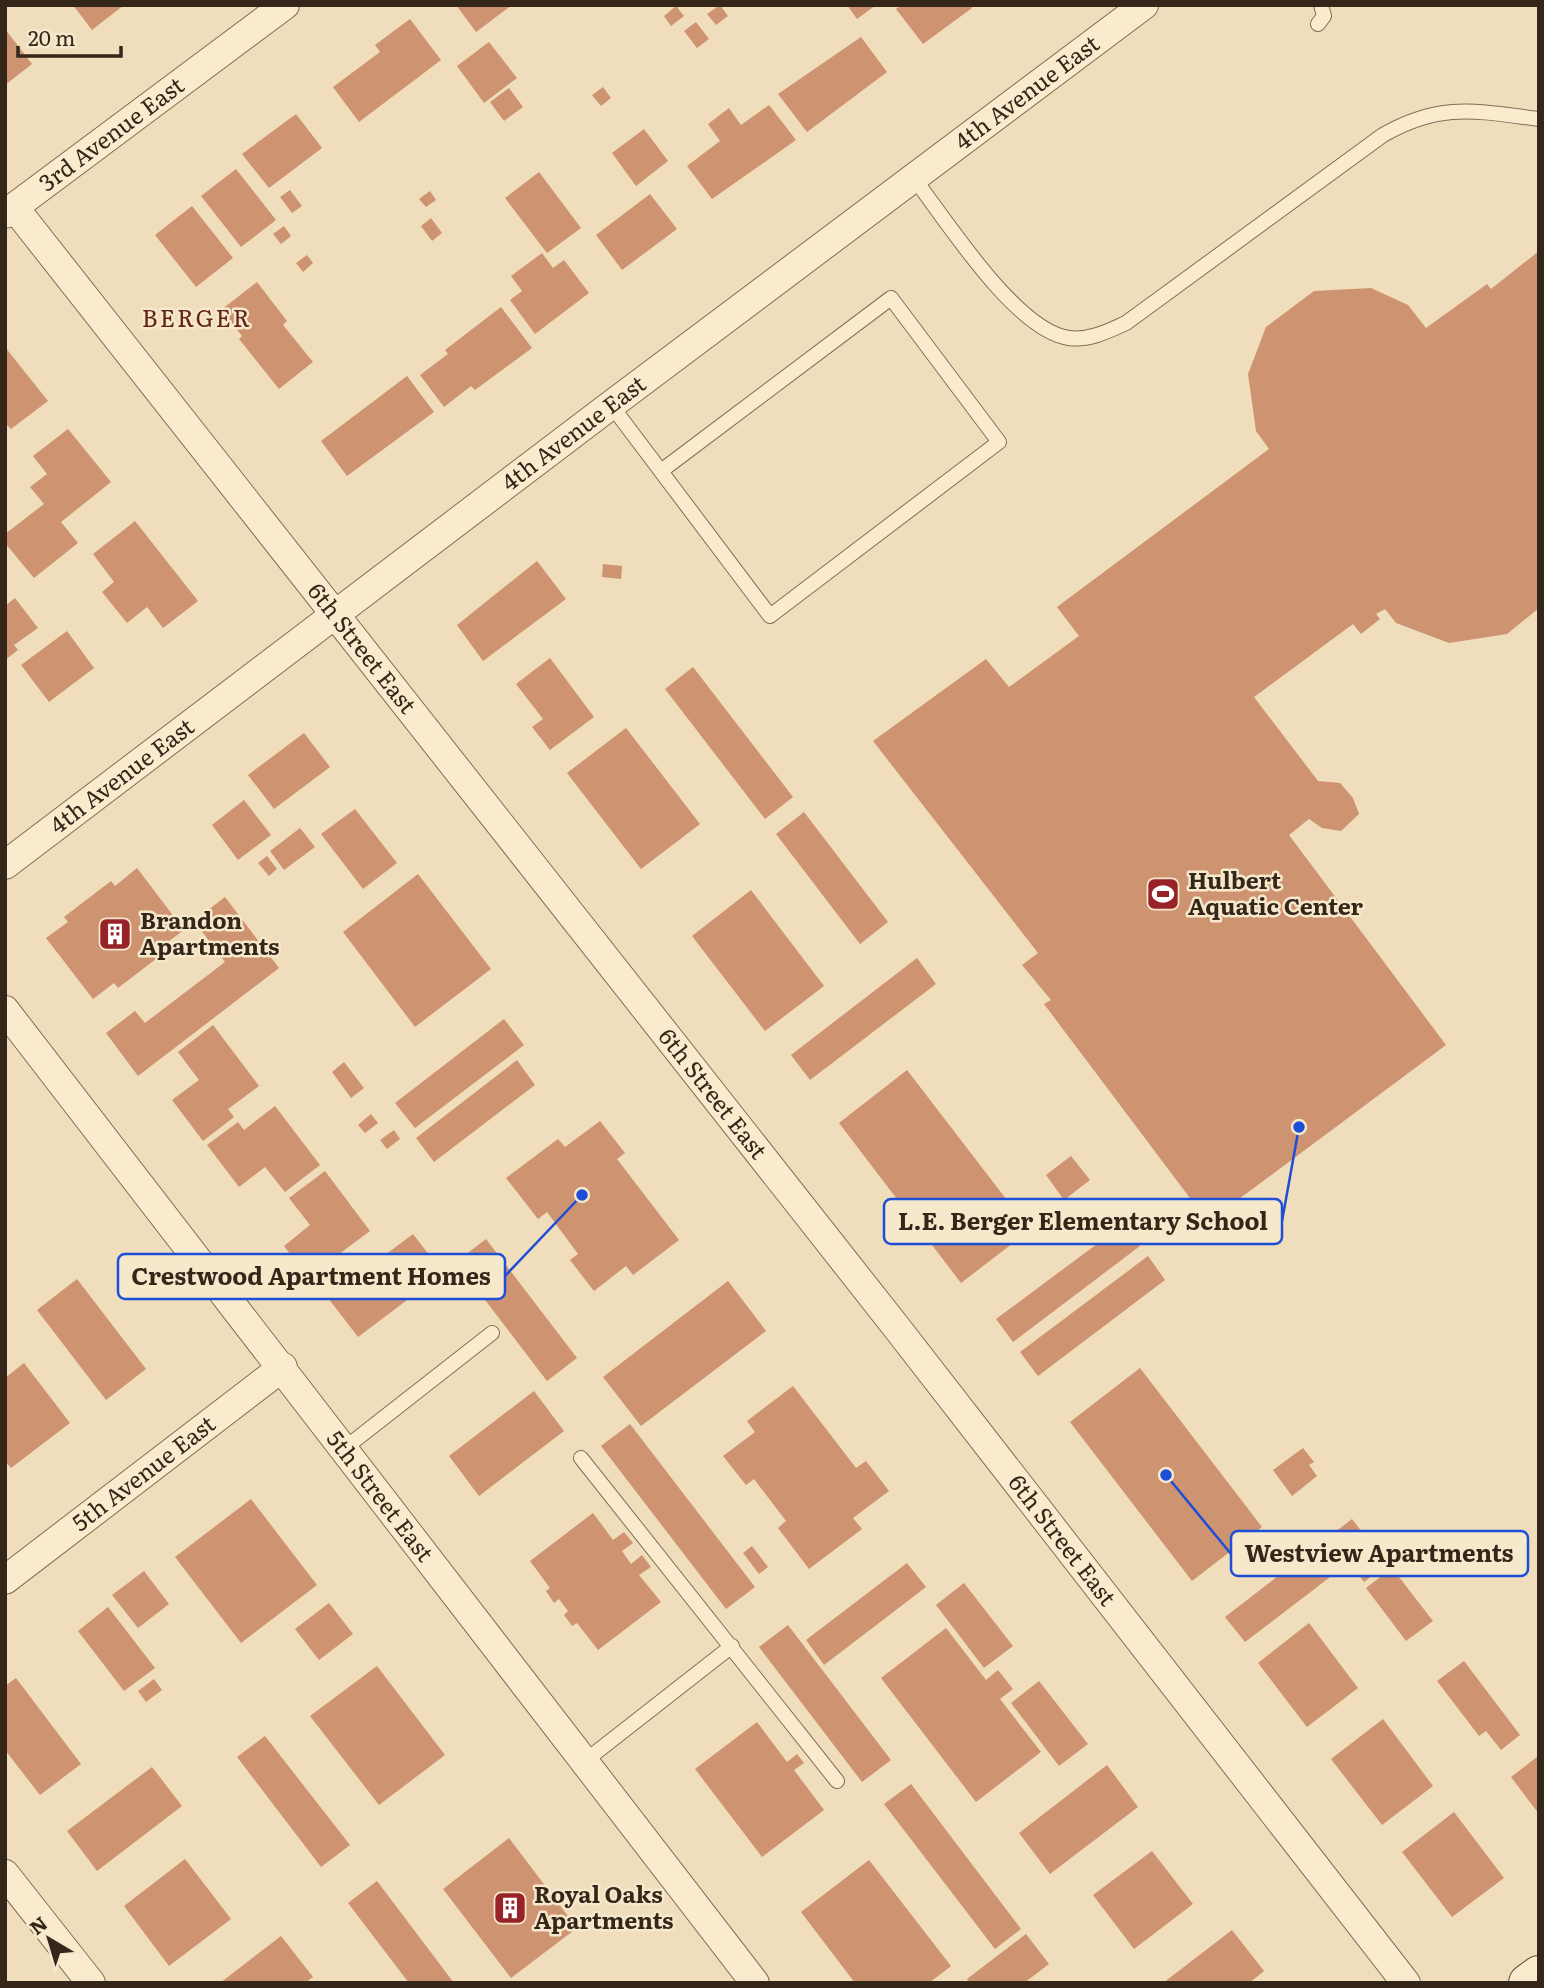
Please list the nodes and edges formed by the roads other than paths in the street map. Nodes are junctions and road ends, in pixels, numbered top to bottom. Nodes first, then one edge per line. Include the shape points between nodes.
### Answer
1 (285, 5) edge
2 (1144, 5) edge
3 (1321, 5) edge
4 (1318, 24) dead end
5 (1539, 119) edge
6 (913, 177) junction
7 (10, 211) edge
8 (611, 405) junction
9 (661, 471) junction
10 (334, 615) junction
11 (5, 865) edge
12 (5, 1010) edge
13 (492, 1333) dead end
14 (283, 1367) junction
15 (345, 1448) junction
16 (581, 1458) dead end
17 (5, 1580) edge
18 (732, 1646) junction
19 (585, 1761) junction
20 (837, 1781) dead end
21 (5, 1874) edge
22 (1539, 1975) edge
23 (91, 1983) edge
24 (754, 1983) edge
25 (1406, 1983) edge
26 (1528, 1983) edge

1 - 7 street, 3rd Avenue East
2 - 6 street, 4th Avenue East
3 - 4 lane via 1324,16
5 - 6 lane via 1463,110 1426,114 1401,124 1126,323 1097,336 1070,338 1045,331 1020,312
6 - 8 street, 4th Avenue East
7 - 10 street, 6th Street East
8 - 9 lane
8 - 10 street, 4th Avenue East
9 - 9 lane via 891,298 999,442 771,616
10 - 11 street, 4th Avenue East
10 - 25 street, 6th Street East
12 - 14 street, 5th Street East
13 - 15 lane
14 - 15 street, 5th Street East
14 - 17 street, 5th Avenue East
15 - 19 street, 5th Street East
16 - 18 lane
18 - 19 lane
18 - 20 lane
19 - 24 street, 5th Street East
21 - 23 street
22 - 26 street

